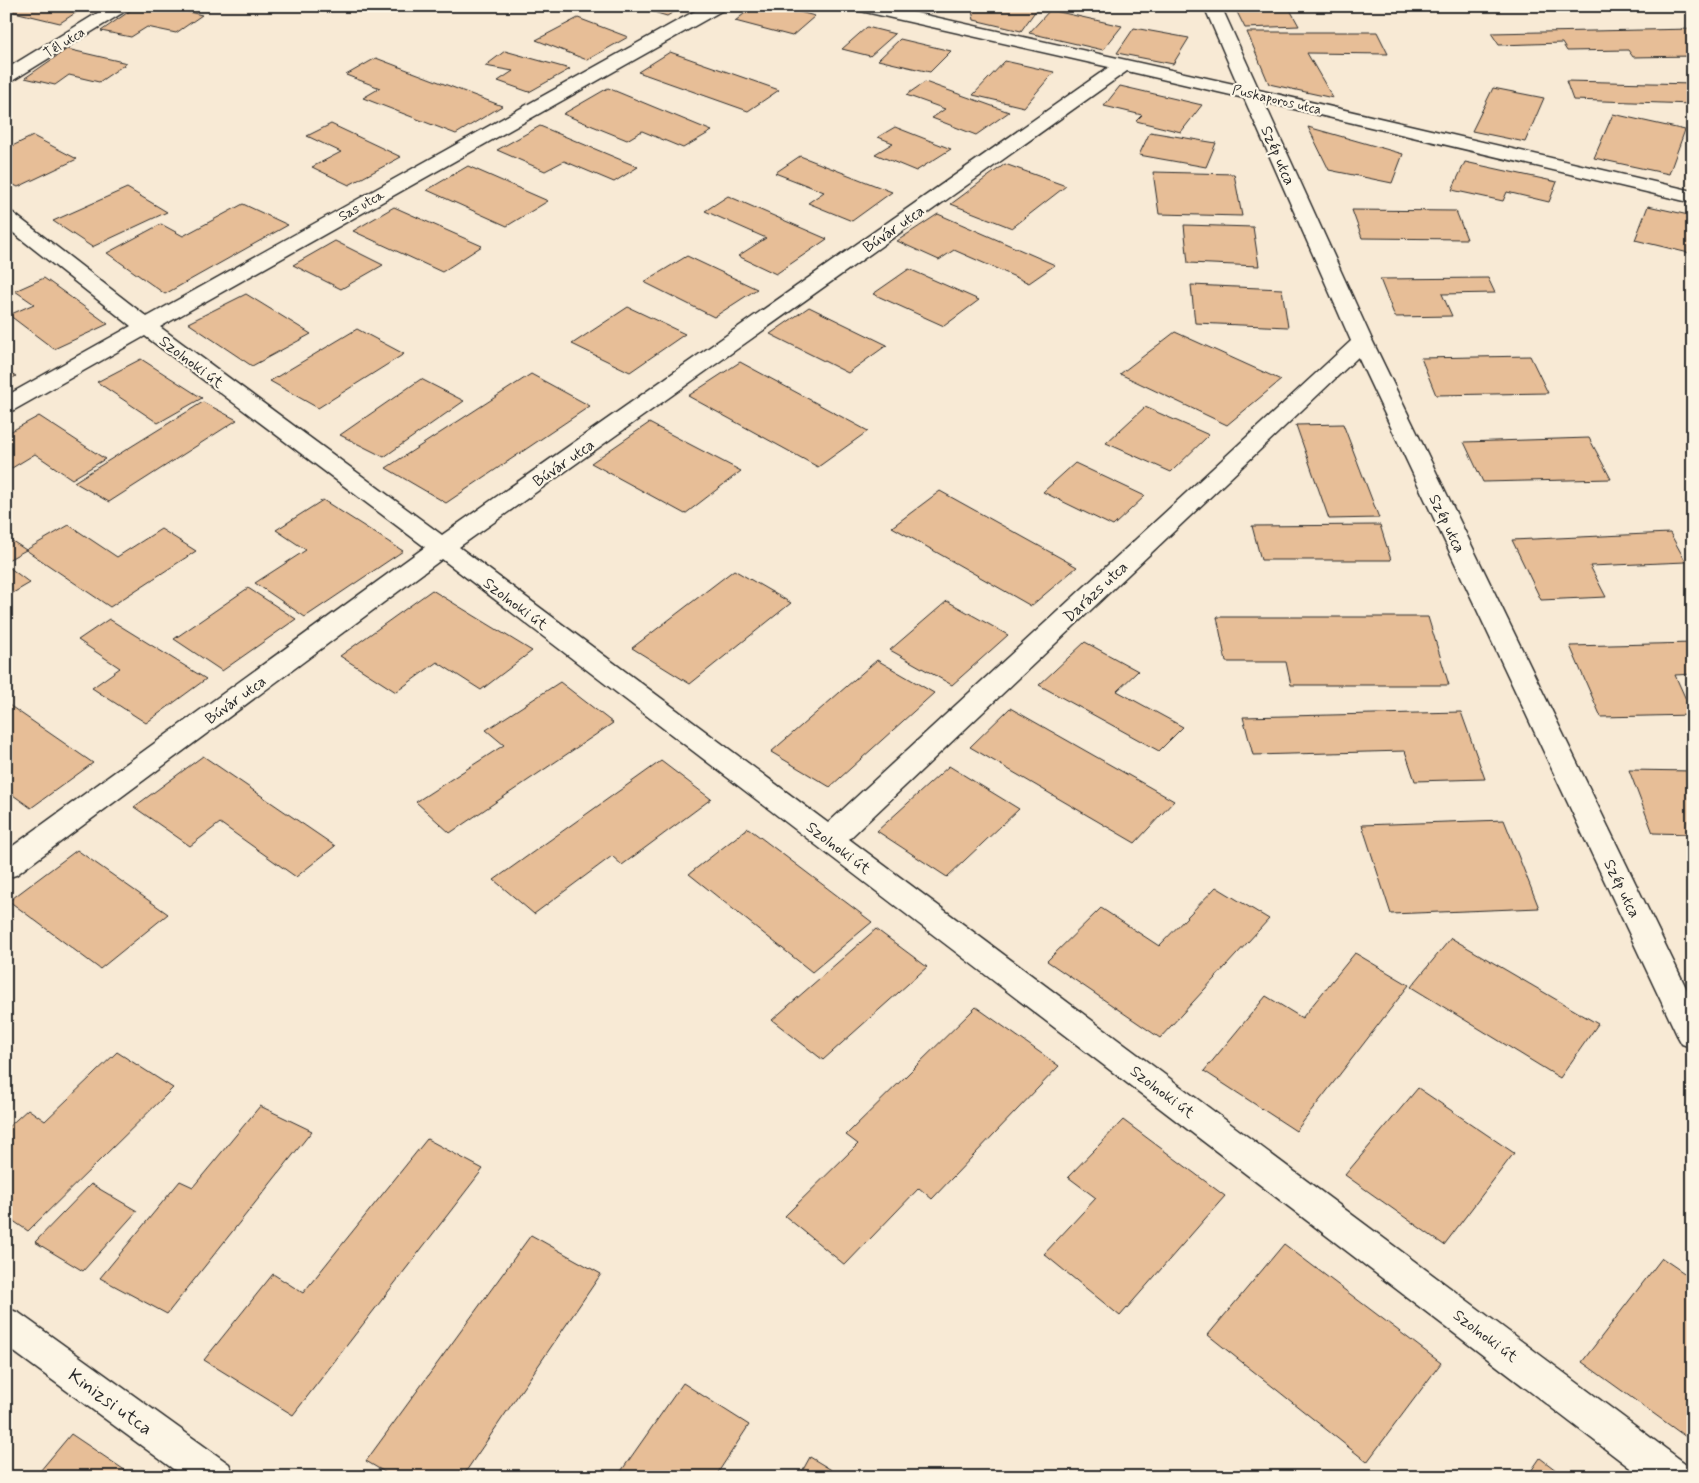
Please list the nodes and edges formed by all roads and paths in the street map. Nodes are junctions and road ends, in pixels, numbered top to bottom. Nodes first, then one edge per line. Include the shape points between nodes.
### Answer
1 (121, 6) edge
2 (717, 6) edge
3 (861, 6) edge
4 (1212, 6) edge
5 (1125, 64) junction
6 (6, 77) edge
7 (1252, 94) junction
8 (1693, 197) edge
9 (6, 217) edge
10 (145, 326) junction
11 (1362, 342) junction
12 (6, 405) edge
13 (442, 548) junction
14 (829, 840) junction
15 (6, 866) edge
16 (1693, 1035) edge
17 (6, 1326) edge
18 (216, 1477) edge
19 (1673, 1477) edge

1 - 6 street, Tél utca
2 - 10 street, Sas utca
3 - 5 street, Puskaporos utca via 961,21
4 - 7 street, Szép utca
5 - 7 street, Puskaporos utca
5 - 13 street, Búvár utca
7 - 8 street, Puskaporos utca
7 - 11 street, Szép utca
9 - 10 street, Szolnoki út
10 - 12 street, Sas utca
10 - 13 street, Szolnoki út
11 - 14 street, Darázs utca
11 - 16 street, Szép utca
13 - 14 street, Szolnoki út
13 - 15 street, Búvár utca
14 - 19 street, Szolnoki út
17 - 18 street, Kinizsi utca

